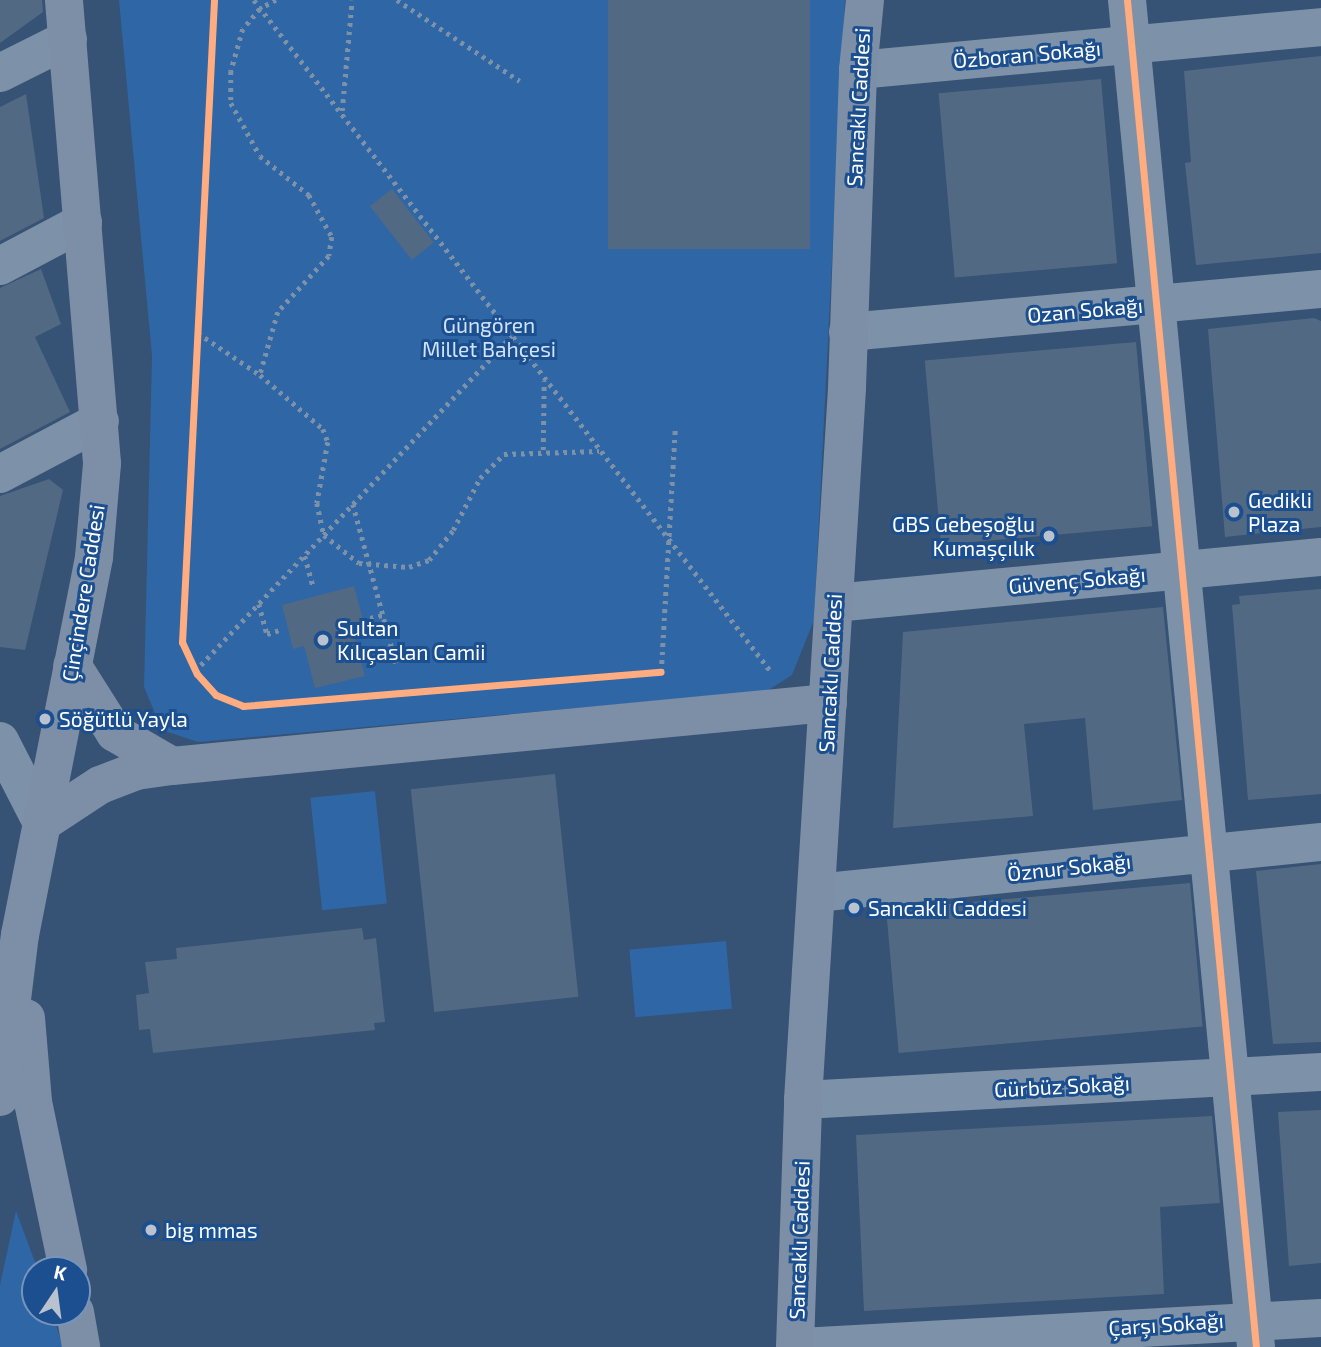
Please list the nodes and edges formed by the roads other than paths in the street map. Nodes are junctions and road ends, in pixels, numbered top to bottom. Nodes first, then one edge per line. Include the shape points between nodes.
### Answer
1 (64, 0) edge
2 (865, 0) edge
3 (1127, 0) edge
4 (1321, 27) edge
5 (68, 38) junction
6 (1132, 45) junction
7 (858, 70) junction
8 (0, 73) edge
9 (83, 222) junction
10 (0, 266) edge
11 (1321, 289) edge
12 (1157, 304) junction
13 (848, 332) junction
14 (100, 421) junction
15 (0, 474) edge
16 (1321, 557) edge
17 (1182, 570) junction
18 (834, 603) junction
19 (72, 665) junction
20 (813, 705) junction
21 (0, 741) edge
22 (172, 766) junction
23 (42, 823) junction
24 (1321, 842) edge
25 (1210, 853) junction
26 (816, 893) junction
27 (10, 938) edge
28 (1321, 1072) edge
29 (1231, 1077) junction
30 (0, 1097) edge
31 (803, 1100) junction
32 (65, 1256) edge
33 (1321, 1318) edge
34 (77, 1326) edge
35 (1255, 1333) edge
36 (81, 1347) edge
37 (795, 1347) edge
38 (801, 1347) edge

1 - 5 main road, Çinçindere Caddesi
2 - 7 main road, Sancaklı Caddesi
3 - 6 street
4 - 6 street, Özboran Sokağı
5 - 8 street
5 - 9 main road, Çinçindere Caddesi
6 - 7 street, Özboran Sokağı
6 - 12 street
7 - 13 main road, Sancaklı Caddesi
9 - 10 street
9 - 14 main road, Çinçindere Caddesi
11 - 12 street, Ozan Sokağı
12 - 13 street, Ozan Sokağı
12 - 17 street
13 - 18 main road, Sancaklı Caddesi
14 - 15 street
14 - 19 main road, Çinçindere Caddesi via 102,463 94,557
16 - 17 street, Güvenç Sokağı
17 - 18 street, Güvenç Sokağı
17 - 25 street
18 - 20 main road, Sancaklı Caddesi
19 - 22 main road via 115,733
19 - 23 main road, Çinçindere Caddesi
20 - 22 main road
20 - 26 main road, Sancaklı Caddesi
21 - 23 street
22 - 23 main road via 136,771 100,785
23 - 27 main road, Çinçindere Caddesi
24 - 25 street, Öznur Sokağı
25 - 26 street, Öznur Sokağı
25 - 29 street
26 - 31 main road, Sancaklı Caddesi
27 - 30 main road, Çinçindere Caddesi
27 - 32 main road via 33,1102
28 - 29 street, Gürbüz Sokağı
29 - 31 street, Gürbüz Sokağı
29 - 35 street
31 - 37 main road, Sancaklı Caddesi
33 - 35 street, Çarşı Sokağı
34 - 36 main road
35 - 38 street, Çarşı Sokağı

